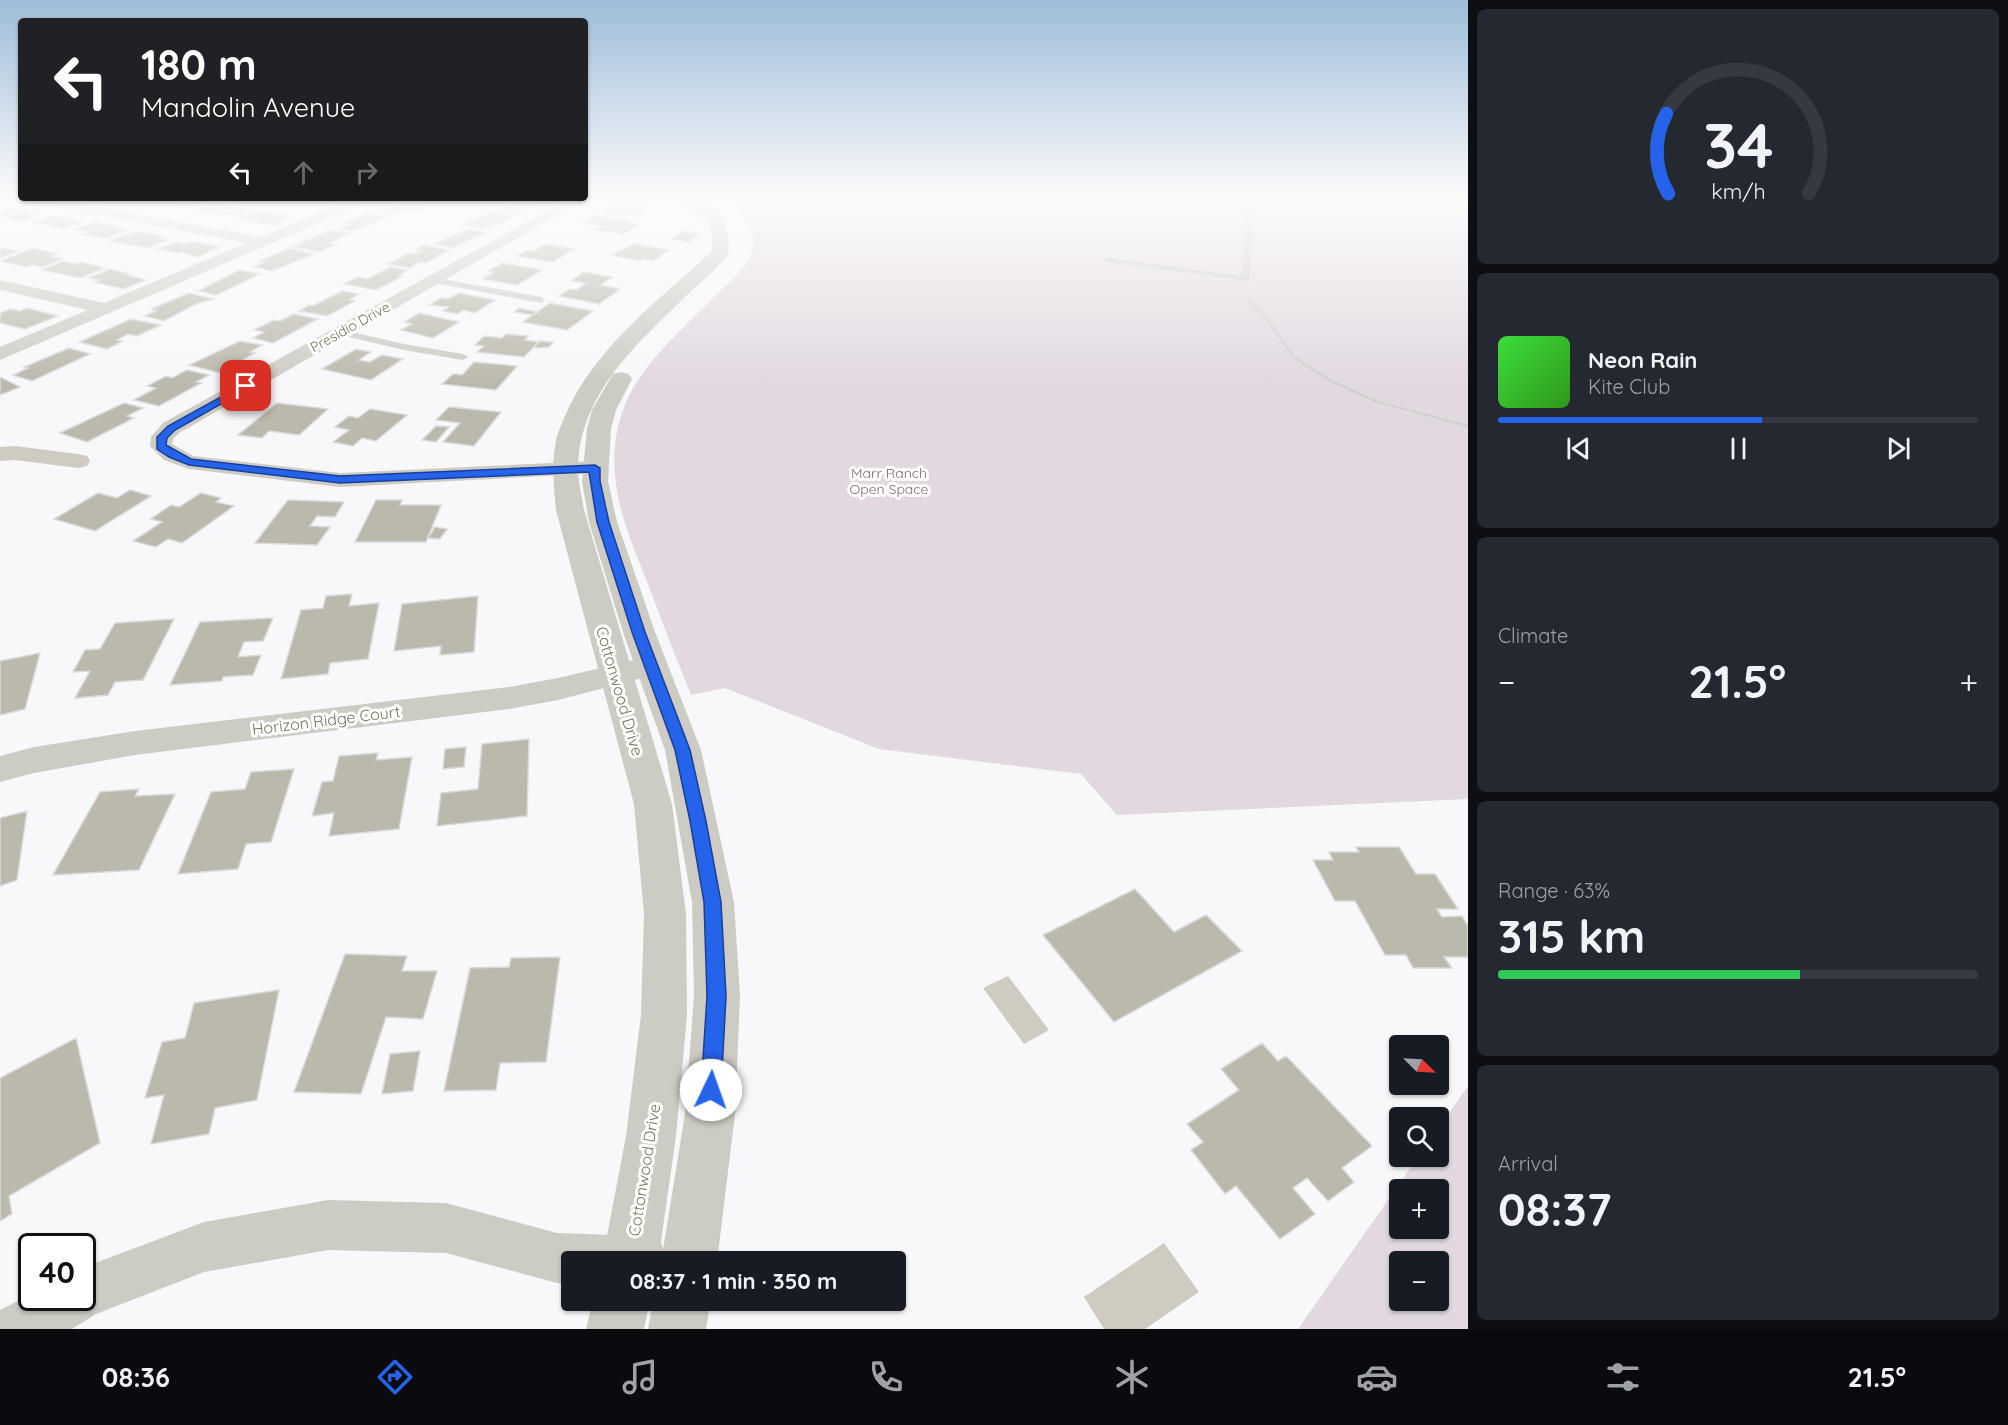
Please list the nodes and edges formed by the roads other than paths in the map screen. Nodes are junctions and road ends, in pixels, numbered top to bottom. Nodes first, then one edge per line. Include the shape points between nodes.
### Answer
1 (221, 260) edge
2 (468, 260) edge
3 (712, 260) edge
4 (732, 260) edge
5 (1107, 260) dead end
6 (1248, 260) edge
7 (432, 280) junction
8 (0, 285) edge
9 (541, 300) dead end
10 (106, 309) junction
11 (339, 333) junction
12 (0, 354) edge
13 (463, 357) dead end
14 (580, 470) junction
15 (651, 666) junction
16 (617, 675) junction
17 (0, 769) edge
18 (634, 1251) edge
19 (691, 1251) edge
20 (561, 1259) edge
21 (96, 1289) edge
22 (53, 1311) edge
23 (620, 1311) edge
24 (680, 1311) edge
25 (20, 1329) edge
26 (615, 1329) edge
27 (677, 1329) edge

1 - 10 street
2 - 7 street, Presidio Drive
3 - 14 street, Cottonwood Drive via 601,371 568,439
4 - 14 street, Cottonwood Drive via 623,375
5 - 6 lane via 1246,279
7 - 9 lane
7 - 11 street, Presidio Drive
8 - 10 street
10 - 12 street
11 - 13 lane
11 - 14 street, Presidio Drive via 171,428 160,446 189,462 340,480
14 - 15 street, Cottonwood Drive via 595,481 603,522
14 - 16 street, Cottonwood Drive via 570,510
15 - 16 street, Horizon Ridge Court
15 - 19 street, Cottonwood Drive via 683,750 713,902 717,996 710,1114
16 - 17 street, Horizon Ridge Court via 509,698 135,743
16 - 18 street, Cottonwood Drive via 653,804 665,914 664,1015
20 - 21 street via 446,1228 328,1224 204,1247
22 - 25 street
23 - 26 street, Cottonwood Drive
24 - 27 street

